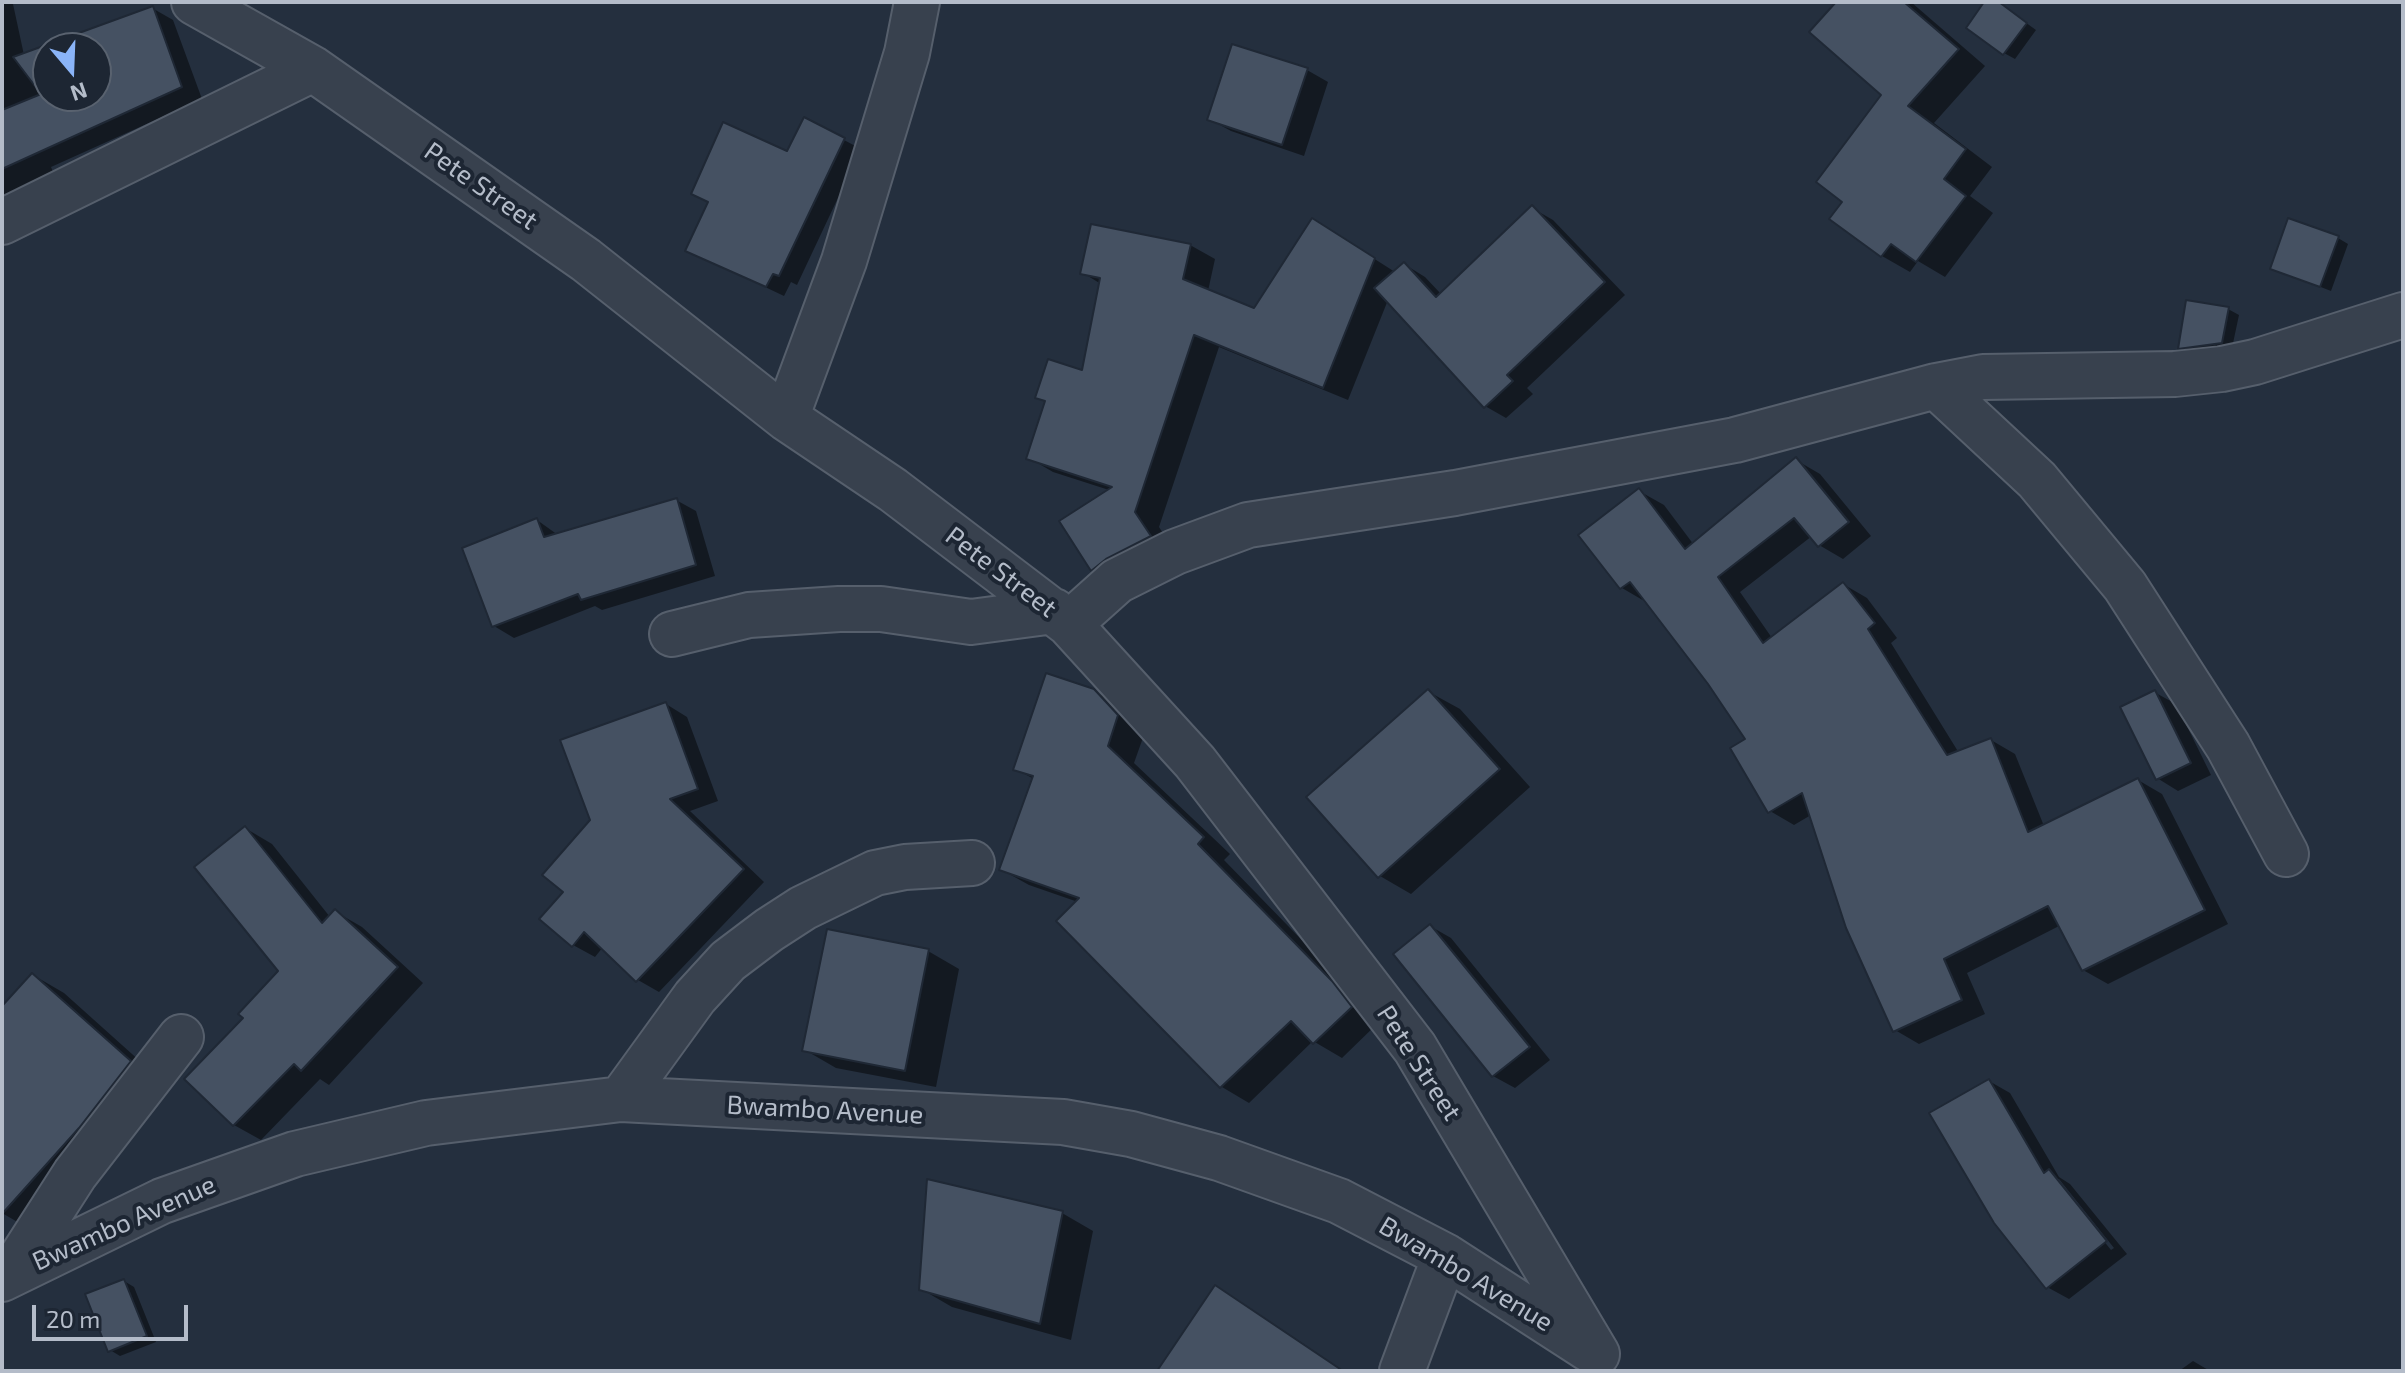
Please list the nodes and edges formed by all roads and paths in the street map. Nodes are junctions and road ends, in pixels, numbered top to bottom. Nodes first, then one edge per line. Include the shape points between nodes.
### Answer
1 (194, 2) edge
2 (917, 2) edge
3 (313, 69) junction
4 (2, 222) edge
5 (2403, 315) edge
6 (1936, 386) junction
7 (786, 418) junction
8 (1062, 618) junction
9 (672, 634) dead end
10 (2286, 854) dead end
11 (972, 863) dead end
12 (181, 1037) dead end
13 (621, 1099) junction
14 (1445, 1256) junction
15 (7, 1276) edge
16 (1609, 1363) edge
17 (1402, 1371) edge

1 - 3 street, Pete Street
2 - 7 street via 907,53 844,261
3 - 4 street
3 - 7 street, Pete Street via 586,260
5 - 6 street via 2222,369 2030,374
6 - 8 street via 1735,440 1455,493 1248,525 1117,581
6 - 10 street via 2010,452 2125,586 2228,746
7 - 8 street, Pete Street via 893,490
8 - 9 street via 971,622 881,609 839,609 749,615
8 - 16 street, Pete Street via 1195,762 1415,1048
11 - 13 street via 875,873 769,930 728,961 695,997
12 - 15 street via 75,1174
13 - 14 street, Bwambo Avenue via 1063,1122 1131,1134 1219,1158 1339,1201
13 - 15 street, Bwambo Avenue via 426,1123 295,1154 162,1201
14 - 16 street, Bwambo Avenue
14 - 17 street

